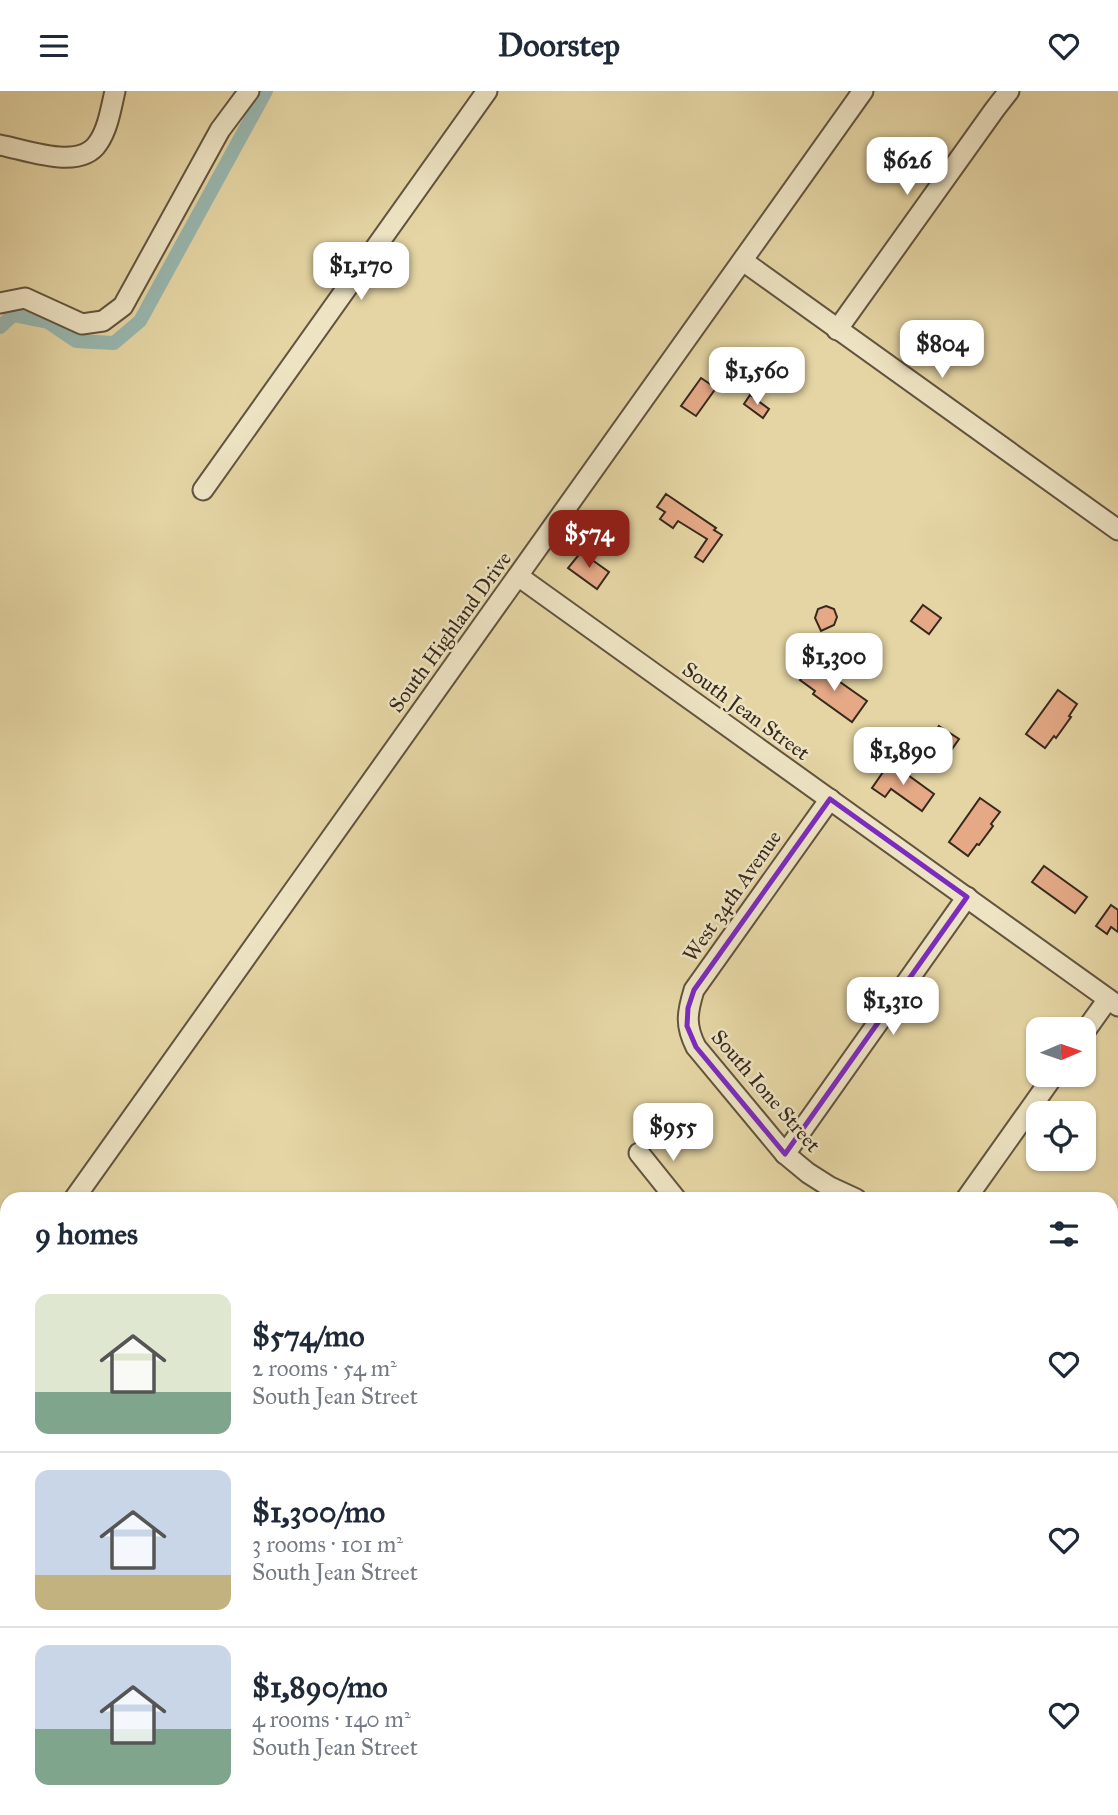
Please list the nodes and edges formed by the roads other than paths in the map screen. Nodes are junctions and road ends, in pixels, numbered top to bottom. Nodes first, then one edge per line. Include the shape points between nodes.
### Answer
1 (115, 91) edge
2 (249, 91) edge
3 (487, 91) edge
4 (863, 91) edge
5 (1009, 91) edge
6 (0, 145) edge
7 (743, 261) junction
8 (0, 303) edge
9 (837, 330) junction
10 (203, 489) dead end
11 (1118, 530) edge
12 (518, 576) junction
13 (830, 799) junction
14 (967, 897) junction
15 (1113, 1002) edge
16 (1096, 1020) edge
17 (687, 1026) joint
18 (1045, 1087) edge
19 (639, 1153) dead end
20 (785, 1154) junction
21 (79, 1192) edge
22 (670, 1192) edge
23 (841, 1192) edge
24 (971, 1192) edge

1 - 6 street via 106,129 93,151 61,158
2 - 8 street via 220,130 123,306 103,321 82,324 25,298
3 - 10 street
4 - 7 street, South Highland Drive
5 - 9 street
7 - 9 street
7 - 12 street, South Highland Drive
9 - 11 street
12 - 13 street, South Jean Street
12 - 21 street, South Highland Drive
13 - 14 street, South Jean Street
13 - 17 street, West 34th Avenue via 694,990
14 - 15 street, South Jean Street
14 - 20 street
15 - 16 street
17 - 20 street, South Ione Street via 696,1047
18 - 24 street
19 - 22 street
20 - 23 street, South Ione Street

